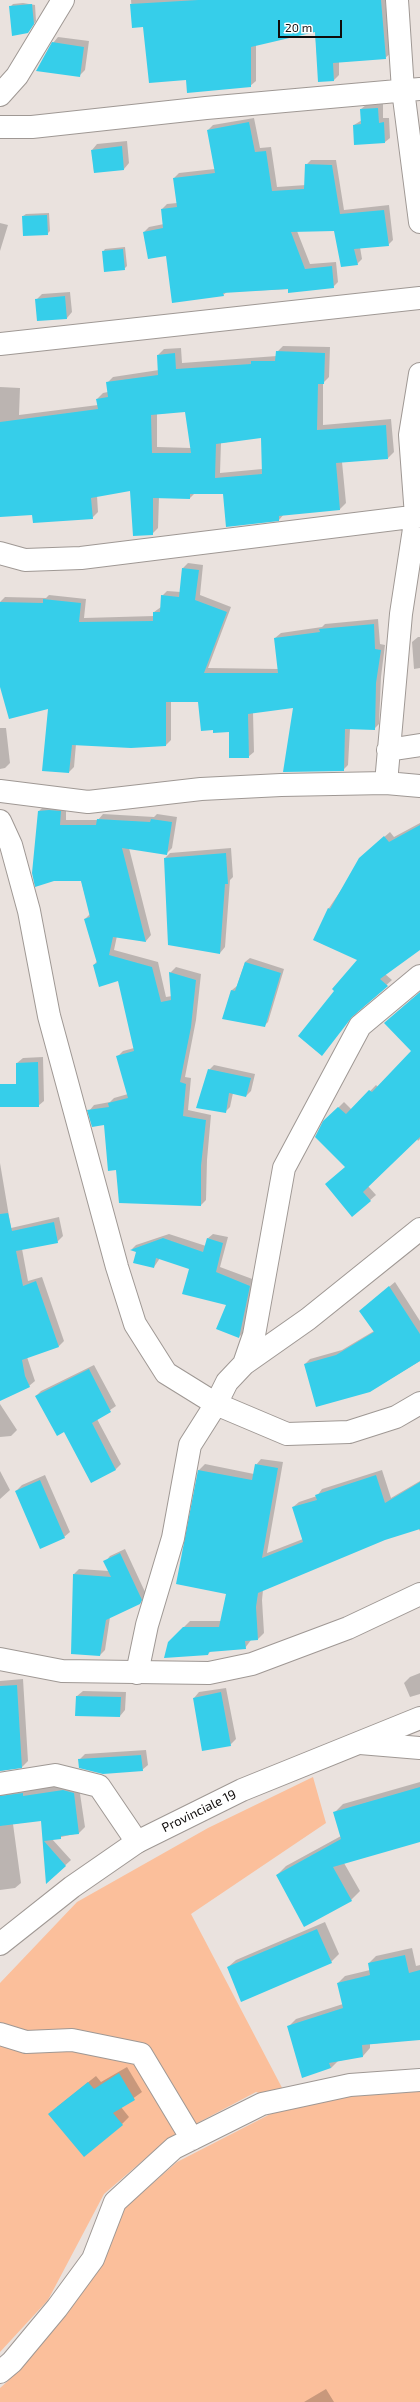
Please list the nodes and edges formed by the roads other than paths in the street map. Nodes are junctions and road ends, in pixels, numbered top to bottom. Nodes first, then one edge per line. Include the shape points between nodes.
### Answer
1 (63, 0) edge
2 (397, 0) edge
3 (412, 89) edge
4 (0, 95) edge
5 (0, 127) edge
6 (420, 222) edge
7 (420, 298) edge
8 (0, 344) edge
9 (420, 374) edge
10 (418, 516) edge
11 (0, 553) edge
12 (420, 745) edge
13 (388, 750) junction
14 (386, 782) junction
15 (420, 786) edge
16 (0, 791) edge
17 (0, 821) edge
18 (420, 976) edge
19 (420, 1229) edge
20 (244, 1364) junction
21 (420, 1403) edge
22 (216, 1404) junction
23 (420, 1594) edge
24 (0, 1659) edge
25 (137, 1673) junction
26 (420, 1718) edge
27 (360, 1742) junction
28 (420, 1748) edge
29 (0, 1784) edge
30 (137, 1842) junction
31 (0, 1944) edge
32 (0, 2034) edge
33 (420, 2080) edge
34 (192, 2139) junction
35 (0, 2372) edge

1 - 4 street via 17,76
2 - 3 street
3 - 5 street via 206,108 32,128
3 - 6 street
7 - 8 street
9 - 10 street via 410,434
10 - 11 street via 81,558 24,560
10 - 13 street via 401,614
12 - 13 street
13 - 14 street
14 - 15 street
14 - 16 street via 201,789 88,802
17 - 22 street via 11,845 30,911 49,1016 117,1267 135,1324 166,1373
18 - 20 street via 360,1026 284,1168 254,1335
19 - 20 street via 308,1319
20 - 22 street via 227,1382
21 - 22 street via 396,1417 349,1432 287,1434
22 - 25 street via 190,1444 173,1538 147,1625
23 - 25 street via 348,1628 252,1664 209,1672
24 - 25 street via 62,1671
26 - 27 street, Provinciale 19
27 - 28 street
27 - 30 street, Provinciale 19 via 242,1790
29 - 30 street via 55,1775 99,1786
30 - 31 street, Provinciale 19 via 72,1886
32 - 34 street via 26,2042 72,2040 141,2054
33 - 34 street via 350,2085 262,2104
34 - 35 street via 174,2148 115,2202 93,2259 52,2314 12,2362

